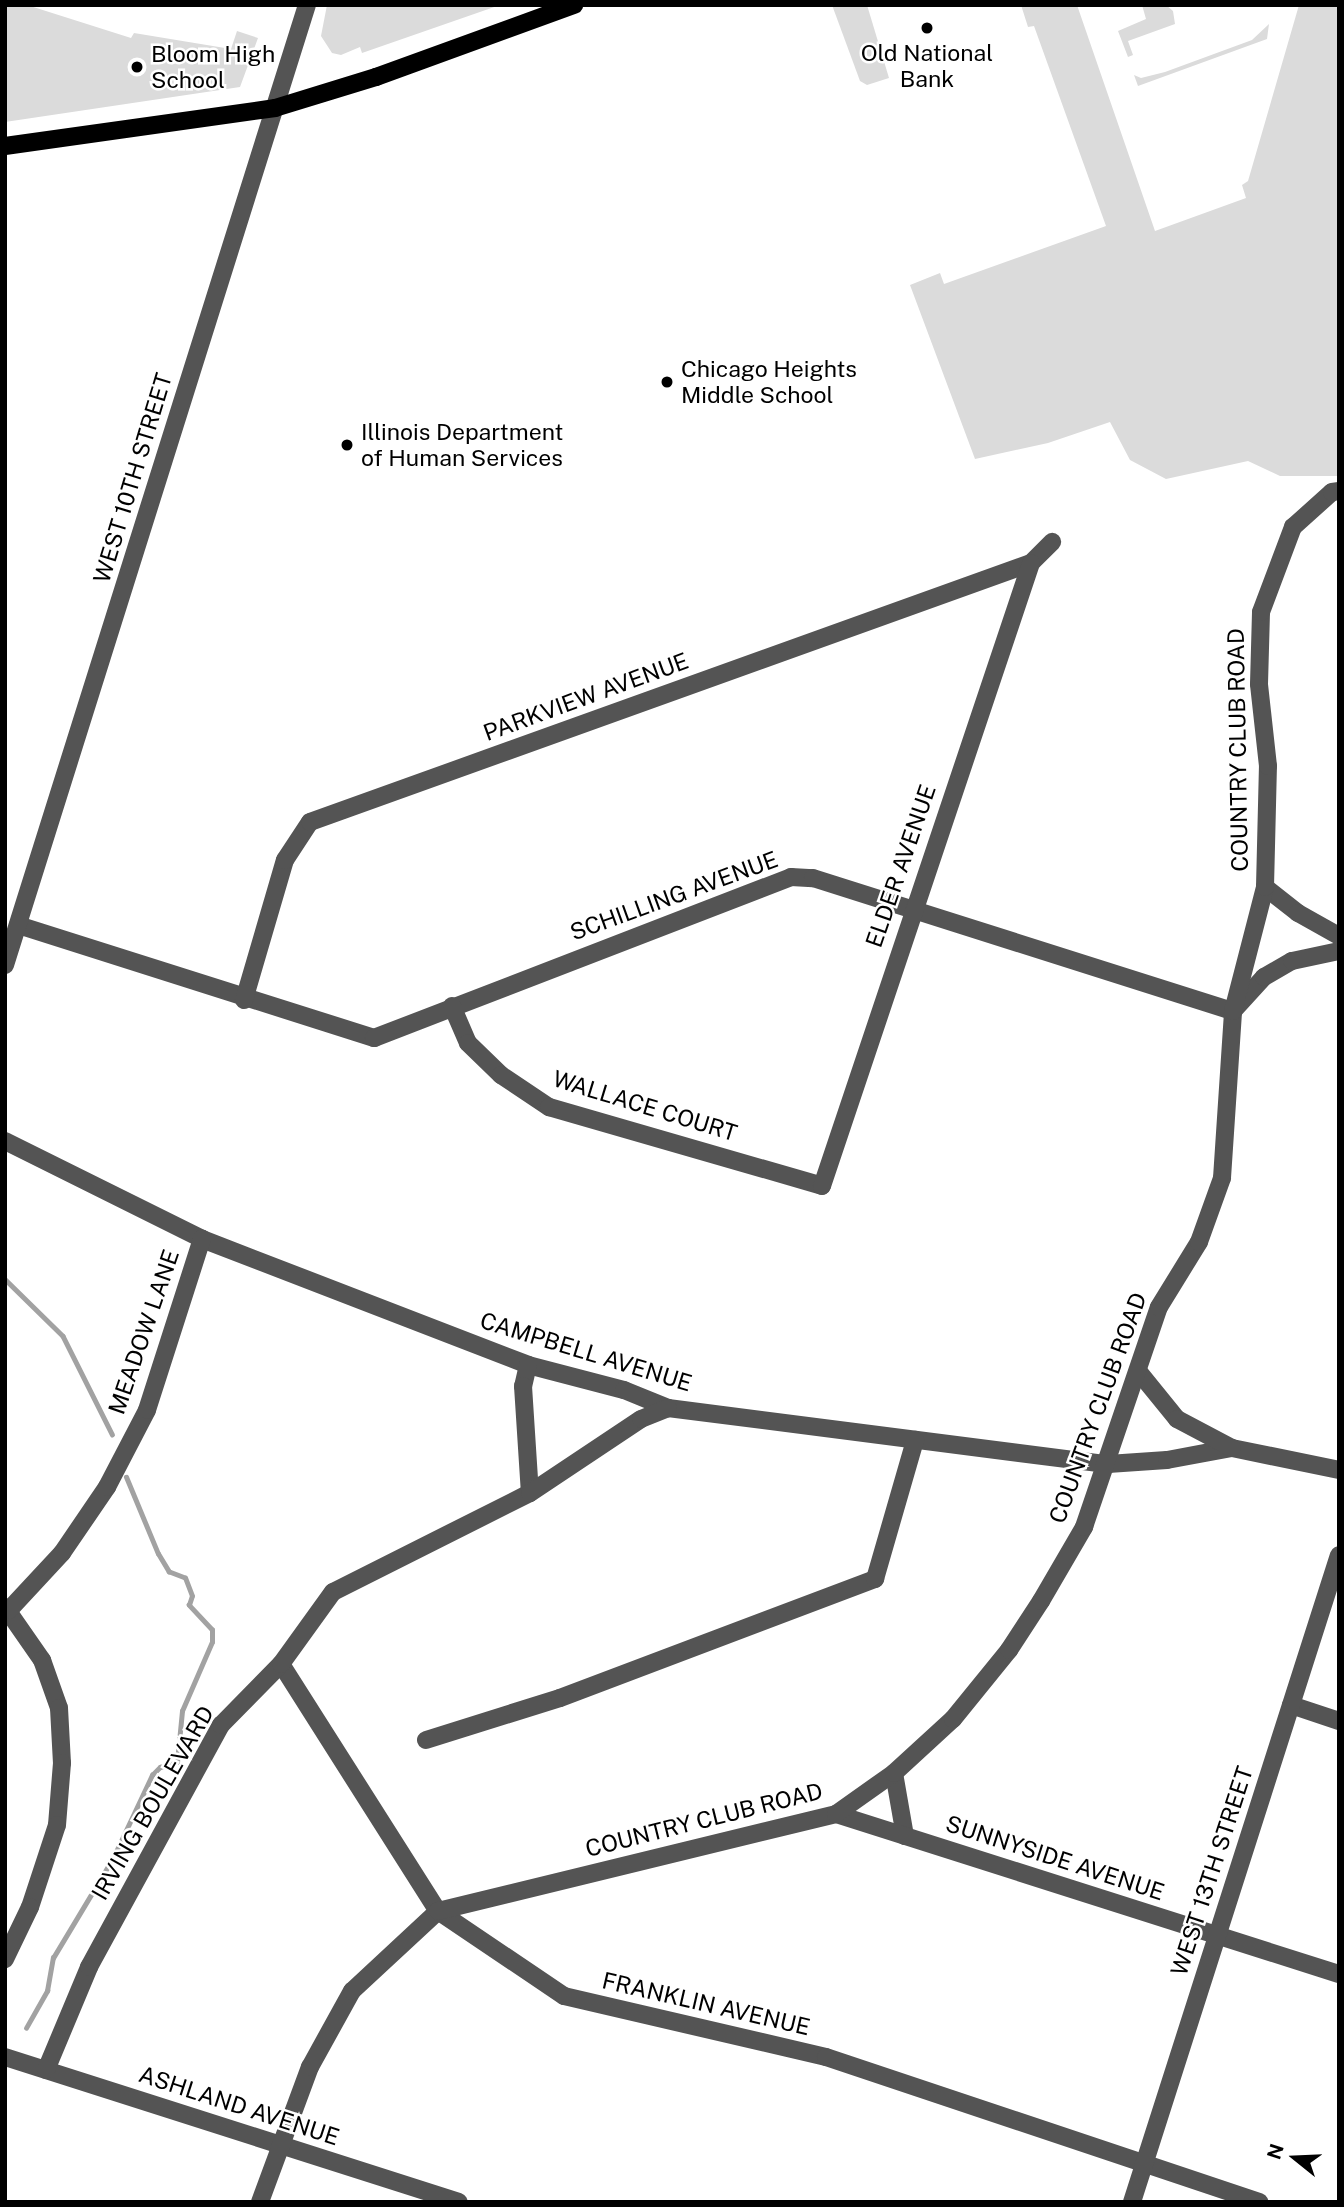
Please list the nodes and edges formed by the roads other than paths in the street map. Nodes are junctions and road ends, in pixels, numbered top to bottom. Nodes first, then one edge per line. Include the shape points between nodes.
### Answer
1 (307, 5) edge
2 (574, 5) edge
3 (275, 108) junction
4 (5, 146) edge
5 (1339, 492) edge
6 (1052, 542) dead end
7 (1031, 563) junction
8 (1265, 887) junction
9 (911, 911) junction
10 (18, 925) junction
11 (1339, 936) edge
12 (1339, 951) edge
13 (5, 965) edge
14 (244, 1000) junction
15 (452, 1006) junction
16 (1233, 1011) junction
17 (5, 1141) edge
18 (822, 1186) joint
19 (202, 1240) junction
20 (528, 1365) junction
21 (1138, 1371) junction
22 (668, 1408) junction
23 (915, 1440) junction
24 (1232, 1448) junction
25 (1108, 1464) junction
26 (1339, 1470) edge
27 (530, 1493) junction
28 (1339, 1555) edge
29 (7, 1608) edge
30 (281, 1664) junction
31 (1291, 1705) junction
32 (1339, 1721) edge
33 (426, 1740) dead end
34 (894, 1773) junction
35 (836, 1814) junction
36 (905, 1836) junction
37 (438, 1911) junction
38 (1217, 1936) junction
39 (5, 1959) edge
40 (1339, 1974) edge
41 (5, 2057) edge
42 (46, 2070) junction
43 (279, 2145) junction
44 (1144, 2165) junction
45 (260, 2202) edge
46 (458, 2202) edge
47 (1132, 2202) edge
48 (1259, 2202) edge

1 - 3 street, WEST 10TH STREET
2 - 3 main road via 376,77
3 - 4 main road
3 - 10 street, WEST 10TH STREET
5 - 8 street, COUNTRY CLUB ROAD via 1332,492 1293,527 1261,612 1259,684 1268,766
6 - 7 street, PARKVIEW AVENUE
7 - 9 street, ELDER AVENUE
7 - 14 street, PARKVIEW AVENUE via 310,822 285,860
8 - 11 street
8 - 16 street, COUNTRY CLUB ROAD
9 - 15 street, SCHILLING AVENUE via 813,878 792,877
9 - 16 street, SCHILLING AVENUE
9 - 18 street, ELDER AVENUE
10 - 13 street, WEST 10TH STREET
10 - 14 street, SCHILLING AVENUE
12 - 16 street via 1292,961 1264,977
14 - 15 street, SCHILLING AVENUE via 374,1038
15 - 18 street, WALLACE COURT via 468,1043 501,1075 549,1107
16 - 21 street, COUNTRY CLUB ROAD via 1222,1178 1199,1242 1158,1307
17 - 19 street, CAMPBELL AVENUE
19 - 20 street, CAMPBELL AVENUE
19 - 29 street, MEADOW LANE via 147,1410 130,1443 62,1553
20 - 22 street, CAMPBELL AVENUE via 624,1390
20 - 27 street via 523,1386
21 - 24 street, CAMPBELL AVENUE via 1177,1419
21 - 25 street, COUNTRY CLUB ROAD
22 - 23 street, CAMPBELL AVENUE
22 - 27 street, IRVING BOULEVARD via 641,1419
23 - 25 street, CAMPBELL AVENUE
23 - 33 street via 875,1579 560,1698
24 - 25 street, CAMPBELL AVENUE via 1167,1460
24 - 26 street, CAMPBELL AVENUE
25 - 34 street, COUNTRY CLUB ROAD via 1084,1527 1009,1650 953,1719
27 - 30 street, IRVING BOULEVARD via 333,1592
28 - 31 street, WEST 13TH STREET
29 - 39 street via 42,1660 59,1708 62,1763 57,1825 30,1908
30 - 37 street, FRANKLIN AVENUE
30 - 42 street, IRVING BOULEVARD via 220,1725 94,1956
31 - 32 street
31 - 38 street, WEST 13TH STREET
34 - 35 street, COUNTRY CLUB ROAD
34 - 36 street via 903,1804
35 - 36 street, SUNNYSIDE AVENUE
35 - 37 street, COUNTRY CLUB ROAD
36 - 38 street, SUNNYSIDE AVENUE
37 - 43 street, COUNTRY CLUB ROAD via 352,1992 310,2067
37 - 44 street, FRANKLIN AVENUE via 564,1996 826,2057
38 - 40 street, SUNNYSIDE AVENUE
38 - 44 street, WEST 13TH STREET
41 - 42 street, ASHLAND AVENUE
42 - 43 street, ASHLAND AVENUE
43 - 45 street, COUNTRY CLUB ROAD
43 - 46 street, ASHLAND AVENUE
44 - 47 street, WEST 13TH STREET
44 - 48 street, FRANKLIN AVENUE

